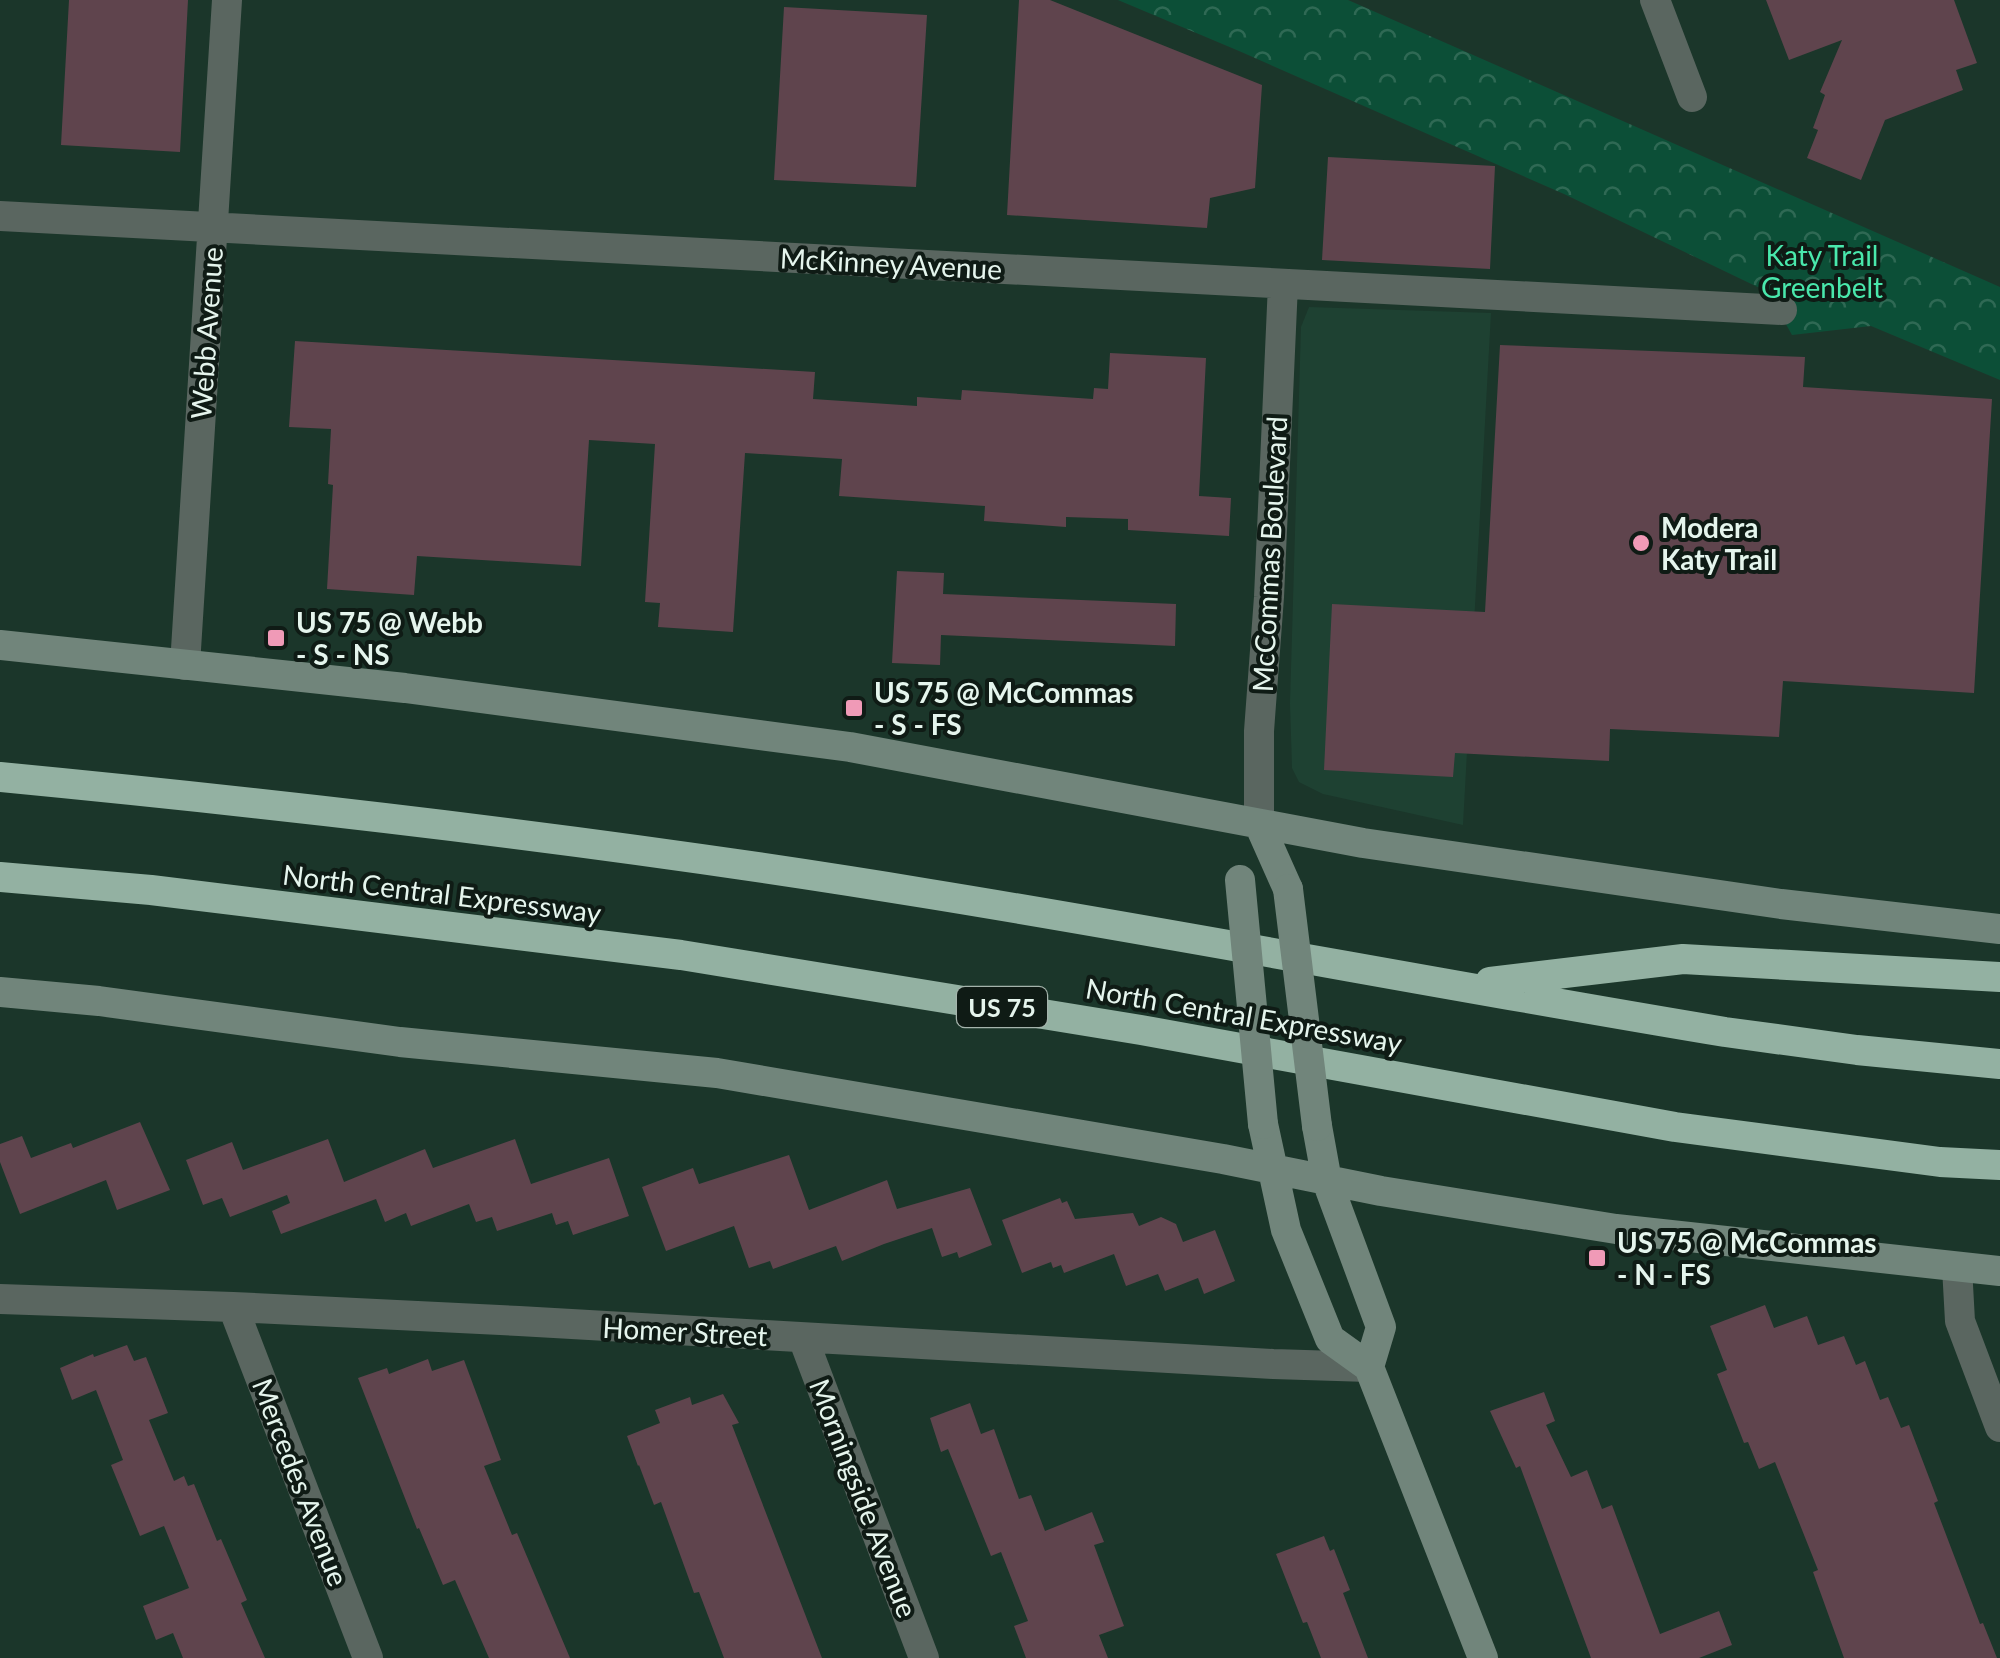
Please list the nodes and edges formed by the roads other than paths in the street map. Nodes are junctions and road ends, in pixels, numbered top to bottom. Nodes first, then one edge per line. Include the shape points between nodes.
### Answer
1 (227, 0) edge
2 (1655, 0) edge
3 (1692, 97) dead end
4 (0, 216) edge
5 (213, 226) junction
6 (1283, 284) junction
7 (1782, 310) dead end
8 (0, 644) edge
9 (185, 665) junction
10 (0, 777) edge
11 (1260, 824) junction
12 (0, 877) edge
13 (2000, 929) edge
14 (2000, 976) edge
15 (1454, 986) junction
16 (0, 992) edge
17 (2000, 1064) edge
18 (2000, 1165) edge
19 (1272, 1168) junction
20 (1327, 1181) junction
21 (1957, 1268) junction
22 (2000, 1271) edge
23 (0, 1299) edge
24 (234, 1307) junction
25 (803, 1338) junction
26 (1370, 1367) junction
27 (2000, 1427) edge
28 (368, 1658) edge
29 (924, 1658) edge
30 (1482, 1658) edge

1 - 5 street, Webb Avenue
2 - 3 street
4 - 5 street, McKinney Avenue
5 - 6 street, McKinney Avenue
5 - 9 street, Webb Avenue
6 - 7 street, McKinney Avenue
6 - 11 street, McCommas Boulevard
8 - 9 main road
9 - 11 main road via 832,744
10 - 15 highway via 665,854
11 - 13 main road via 1644,885
11 - 19 main road, McCommas Boulevard, bridge via 1240,880
11 - 20 main road, McCommas Boulevard, bridge via 1288,889
12 - 18 highway, North Central Expressway / US 75 via 681,955 1675,1127
14 - 15 highway via 1683,960
15 - 17 highway via 1791,1042
16 - 19 main road via 716,1073
19 - 20 main road
19 - 26 main road, McCommas Boulevard via 1286,1230 1330,1338
20 - 21 main road via 1616,1229
20 - 26 main road, McCommas Boulevard via 1381,1327
21 - 22 main road
21 - 27 street via 1960,1321
23 - 24 street, Homer Street
24 - 25 street, Homer Street
24 - 28 street, Mercedes Avenue
25 - 26 street, Homer Street
25 - 29 street, Morningside Avenue
26 - 30 main road

